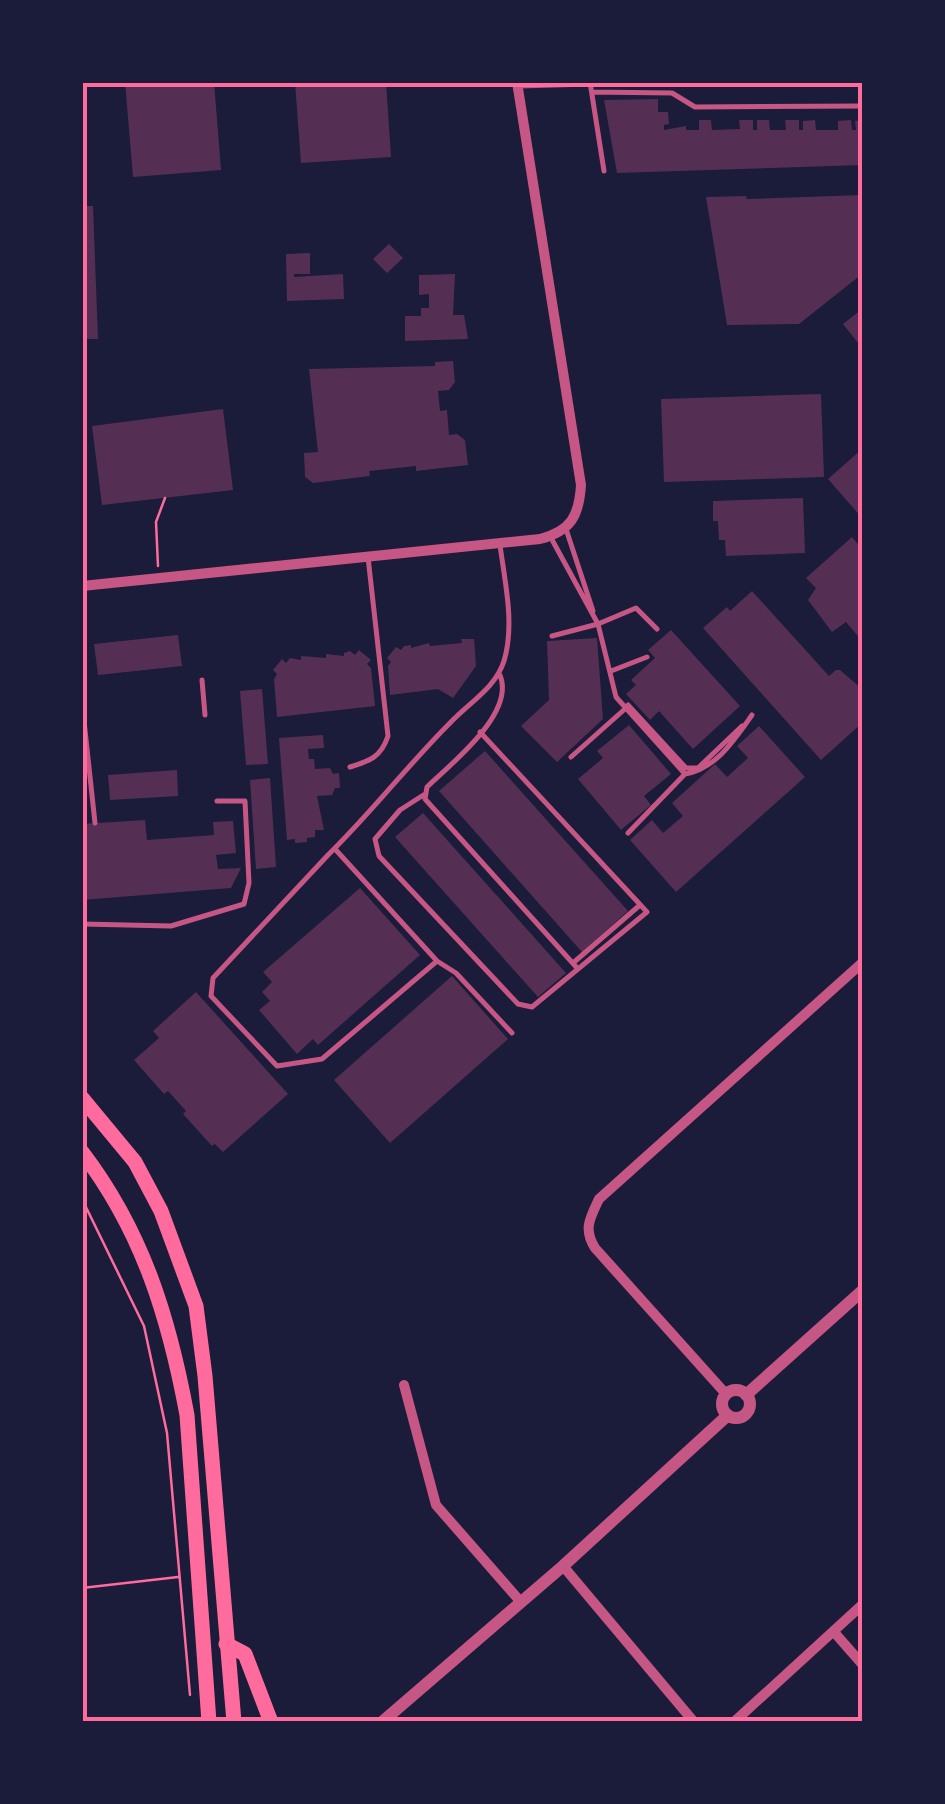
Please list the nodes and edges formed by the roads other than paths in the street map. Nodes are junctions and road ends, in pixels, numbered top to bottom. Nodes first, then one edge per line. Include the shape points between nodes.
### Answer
1 (590, 83) edge
2 (518, 84) edge
3 (592, 92) junction
4 (862, 106) edge
5 (604, 171) dead end
6 (559, 533) junction
7 (500, 542) junction
8 (368, 554) junction
9 (82, 586) edge
10 (598, 624) junction
11 (656, 630) dead end
12 (552, 636) dead end
13 (647, 656) dead end
14 (612, 671) junction
15 (499, 673) junction
16 (202, 680) dead end
17 (82, 702) edge
18 (626, 708) junction
19 (205, 715) dead end
20 (480, 732) junction
21 (570, 757) dead end
22 (350, 767) dead end
23 (685, 774) junction
24 (425, 794) junction
25 (217, 801) dead end
26 (95, 824) dead end
27 (628, 833) dead end
28 (335, 849) junction
29 (82, 924) edge
30 (437, 961) junction
31 (862, 963) edge
32 (575, 966) junction
33 (512, 1033) dead end
34 (82, 1098) edge
35 (82, 1152) edge
36 (862, 1291) edge
37 (404, 1385) dead end
38 (726, 1394) junction
39 (746, 1395) junction
40 (728, 1415) junction
41 (563, 1566) junction
42 (520, 1601) junction
43 (862, 1605) edge
44 (834, 1632) junction
45 (226, 1644) junction
46 (862, 1664) edge
47 (210, 1722) edge
48 (234, 1722) edge
49 (271, 1722) edge
50 (382, 1722) edge
51 (694, 1722) edge
52 (734, 1722) edge

1 - 2 lane
1 - 3 lane
2 - 6 street via 582,485 574,522
3 - 4 lane via 672,93 695,107
3 - 5 lane
6 - 7 street
6 - 10 lane
6 - 10 lane
7 - 8 street
7 - 15 lane via 509,640
8 - 9 street
8 - 22 lane via 388,736 373,760
10 - 11 lane via 636,608
10 - 12 lane
10 - 14 lane
10 - 18 lane via 616,697
13 - 14 lane
14 - 23 lane via 618,695 686,768 698,768 752,715 721,753 700,771
15 - 20 lane via 502,703
15 - 28 lane
16 - 19 lane
17 - 26 lane
18 - 21 lane
18 - 23 lane
20 - 24 lane
20 - 32 lane via 647,912
23 - 27 lane
24 - 32 lane
24 - 32 lane via 375,839 379,856 518,1004 532,1007
25 - 29 lane via 245,801 250,883 244,904 170,926
28 - 30 lane
28 - 30 lane via 213,978 211,996 277,1066 322,1059
30 - 33 lane via 456,972
31 - 38 street via 599,1199 587,1224 595,1248
34 - 45 main road via 135,1162 196,1306
35 - 47 main road via 118,1204 166,1312 188,1415
36 - 39 street
37 - 42 street via 436,1504
38 - 39 street
38 - 40 street
39 - 40 street via 746,1413
40 - 41 street
41 - 42 street
41 - 51 street
42 - 50 street
43 - 44 street
44 - 46 street
44 - 52 street
45 - 48 main road
45 - 49 main road via 245,1654

